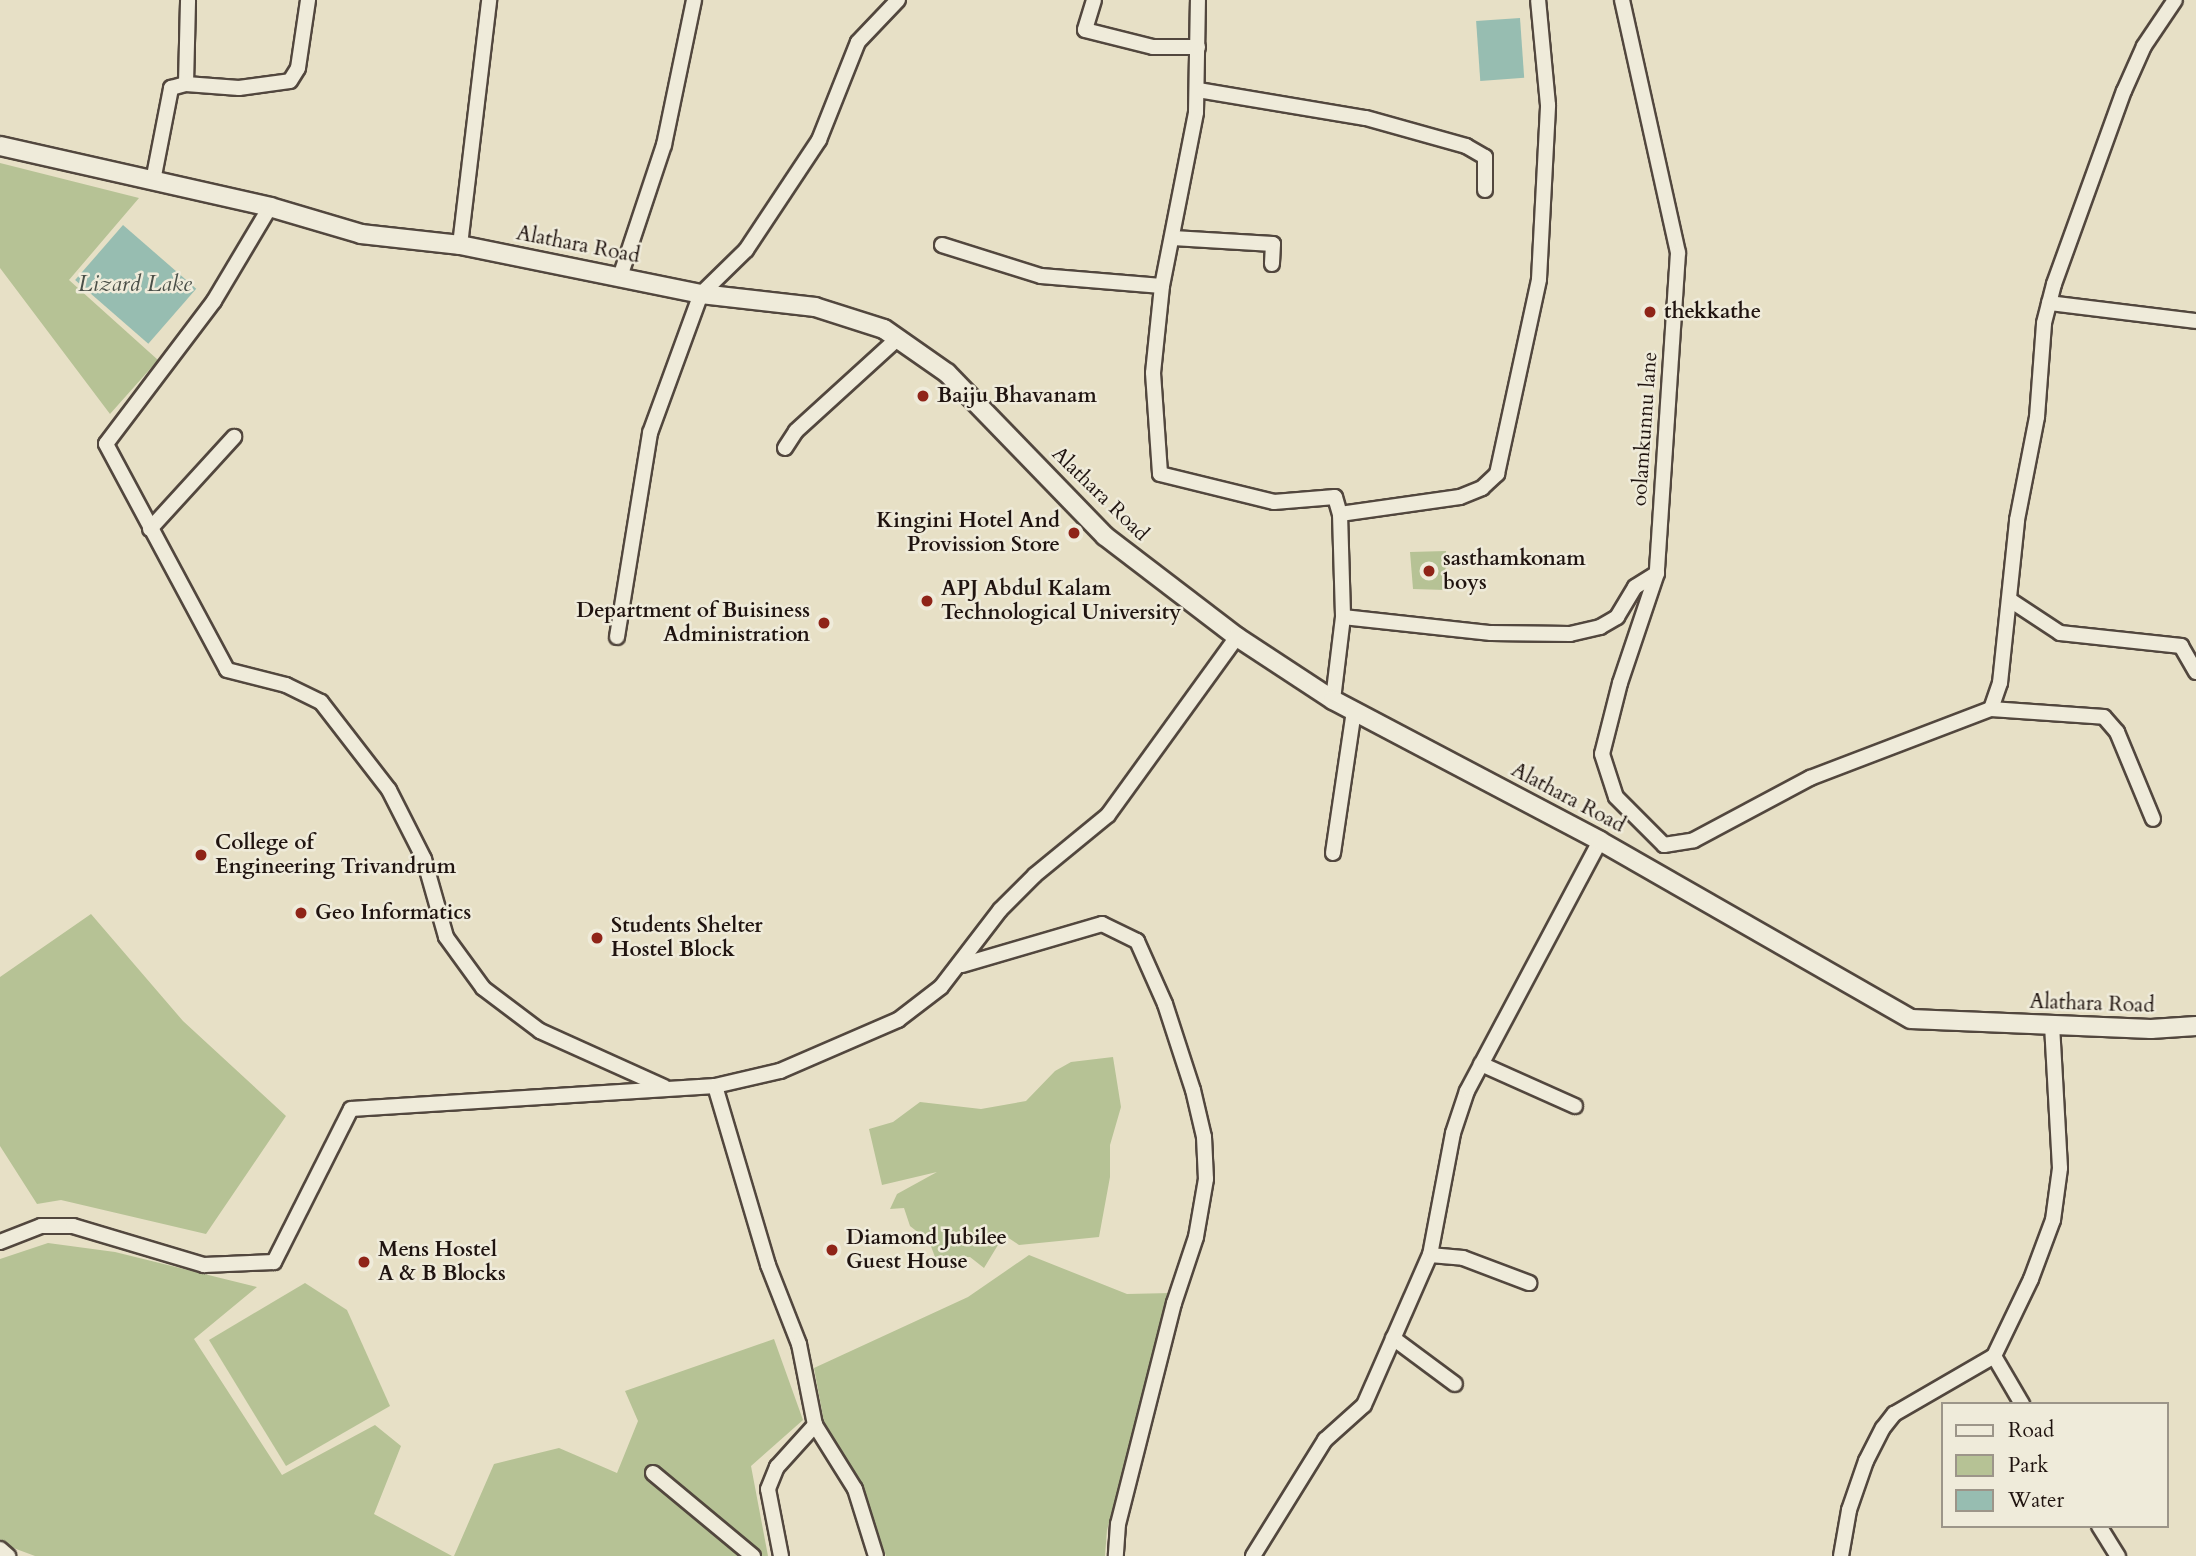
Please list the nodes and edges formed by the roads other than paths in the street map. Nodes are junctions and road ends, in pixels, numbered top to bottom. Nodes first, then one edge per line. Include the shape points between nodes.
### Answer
1 (188, 0) edge
2 (308, 0) edge
3 (489, 0) edge
4 (694, 0) edge
5 (898, 0) edge
6 (1094, 0) edge
7 (1198, 0) edge
8 (1538, 0) edge
9 (1622, 0) edge
10 (2175, 0) edge
11 (1198, 47) junction
12 (186, 84) junction
13 (1198, 90) junction
14 (0, 146) edge
15 (153, 181) junction
16 (1485, 190) dead end
17 (270, 207) junction
18 (1173, 238) junction
19 (460, 245) junction
20 (942, 246) dead end
21 (1272, 264) dead end
22 (620, 276) junction
23 (1162, 286) junction
24 (701, 294) junction
25 (2049, 303) junction
26 (2196, 321) edge
27 (897, 339) junction
28 (234, 437) dead end
29 (785, 448) dead end
30 (1340, 514) junction
31 (150, 529) junction
32 (1657, 573) junction
33 (2010, 600) junction
34 (1343, 617) junction
35 (617, 637) dead end
36 (1237, 637) junction
37 (2196, 672) edge
38 (1334, 700) junction
39 (1991, 709) junction
40 (1354, 710) junction
41 (2153, 819) dead end
42 (1600, 841) junction
43 (1333, 853) dead end
44 (962, 965) junction
45 (2053, 1026) junction
46 (2196, 1026) edge
47 (1481, 1064) junction
48 (715, 1086) junction
49 (668, 1089) junction
50 (1575, 1105) dead end
51 (0, 1242) edge
52 (1430, 1255) junction
53 (1529, 1283) dead end
54 (1393, 1338) junction
55 (1994, 1356) junction
56 (1455, 1384) dead end
57 (2021, 1402) edge
58 (815, 1425) junction
59 (653, 1473) dead end
60 (2100, 1528) edge
61 (0, 1549) edge
62 (8, 1556) edge
63 (753, 1556) edge
64 (781, 1556) edge
65 (876, 1556) edge
66 (1116, 1556) edge
67 (1253, 1556) edge
68 (1841, 1556) edge
69 (2118, 1556) edge

1 - 12 street
2 - 12 street via 298,68 290,81 239,88
3 - 19 street
4 - 22 street via 664,145
5 - 24 street via 858,42 819,141 746,250
6 - 11 street via 1085,30 1153,47
7 - 11 street
8 - 30 street via 1548,105 1539,279 1497,474 1482,488 1460,497
9 - 32 street, oolamkunnu lane via 1678,253
10 - 25 street via 2144,46 2099,152
11 - 13 street
12 - 15 street via 171,88 165,103
13 - 16 street via 1366,118 1466,146 1485,157
13 - 18 street
14 - 15 street, Alathara Road
15 - 17 street, Alathara Road
17 - 19 street, Alathara Road via 361,234
17 - 31 street via 214,301 106,444
18 - 21 street via 1273,244
18 - 23 street
19 - 22 street, Alathara Road
20 - 23 street via 1041,276
22 - 24 street, Alathara Road
23 - 30 street via 1153,373 1160,474 1275,502 1335,497
24 - 27 street, Alathara Road via 815,307 874,326
24 - 35 street via 650,433
25 - 26 street
25 - 33 street
27 - 29 street via 796,431
27 - 36 street, Alathara Road via 947,373 1105,536
28 - 31 street
30 - 34 street
31 - 49 street via 227,670 286,685 321,702 389,790 424,859 446,937 483,988 540,1031
32 - 34 street via 1635,587 1617,617 1600,627 1570,634 1491,633
32 - 39 street, oolamkunnu lane via 1602,754 1616,797 1664,845 1693,840 1810,778
33 - 37 street via 2060,633 2181,646
33 - 39 street via 2000,683
34 - 38 street
36 - 38 street, Alathara Road
36 - 44 street via 1108,815 1000,911
38 - 40 street, Alathara Road
39 - 41 street via 2104,717 2117,732
40 - 42 street, Alathara Road
40 - 43 street
42 - 45 street, Alathara Road via 1911,1019
42 - 47 street
44 - 48 street via 942,988 898,1020 780,1071
44 - 66 street via 1102,924 1138,941 1165,1004 1193,1090 1204,1137 1204,1191 1196,1237 1174,1303 1118,1524
45 - 46 street, Alathara Road
45 - 55 street via 2060,1168 2053,1220
47 - 50 street
47 - 52 street via 1453,1133
48 - 49 street
48 - 58 street via 768,1265 799,1344
49 - 51 street via 351,1109 274,1262 204,1265 74,1226 41,1226
52 - 53 street via 1463,1258
52 - 54 street
54 - 56 street
54 - 67 street via 1364,1405 1325,1440
55 - 57 street
55 - 68 street via 1894,1414 1866,1461 1849,1510
58 - 64 street via 777,1466 768,1489
58 - 65 street via 855,1489
59 - 63 street
60 - 69 street
61 - 62 street

